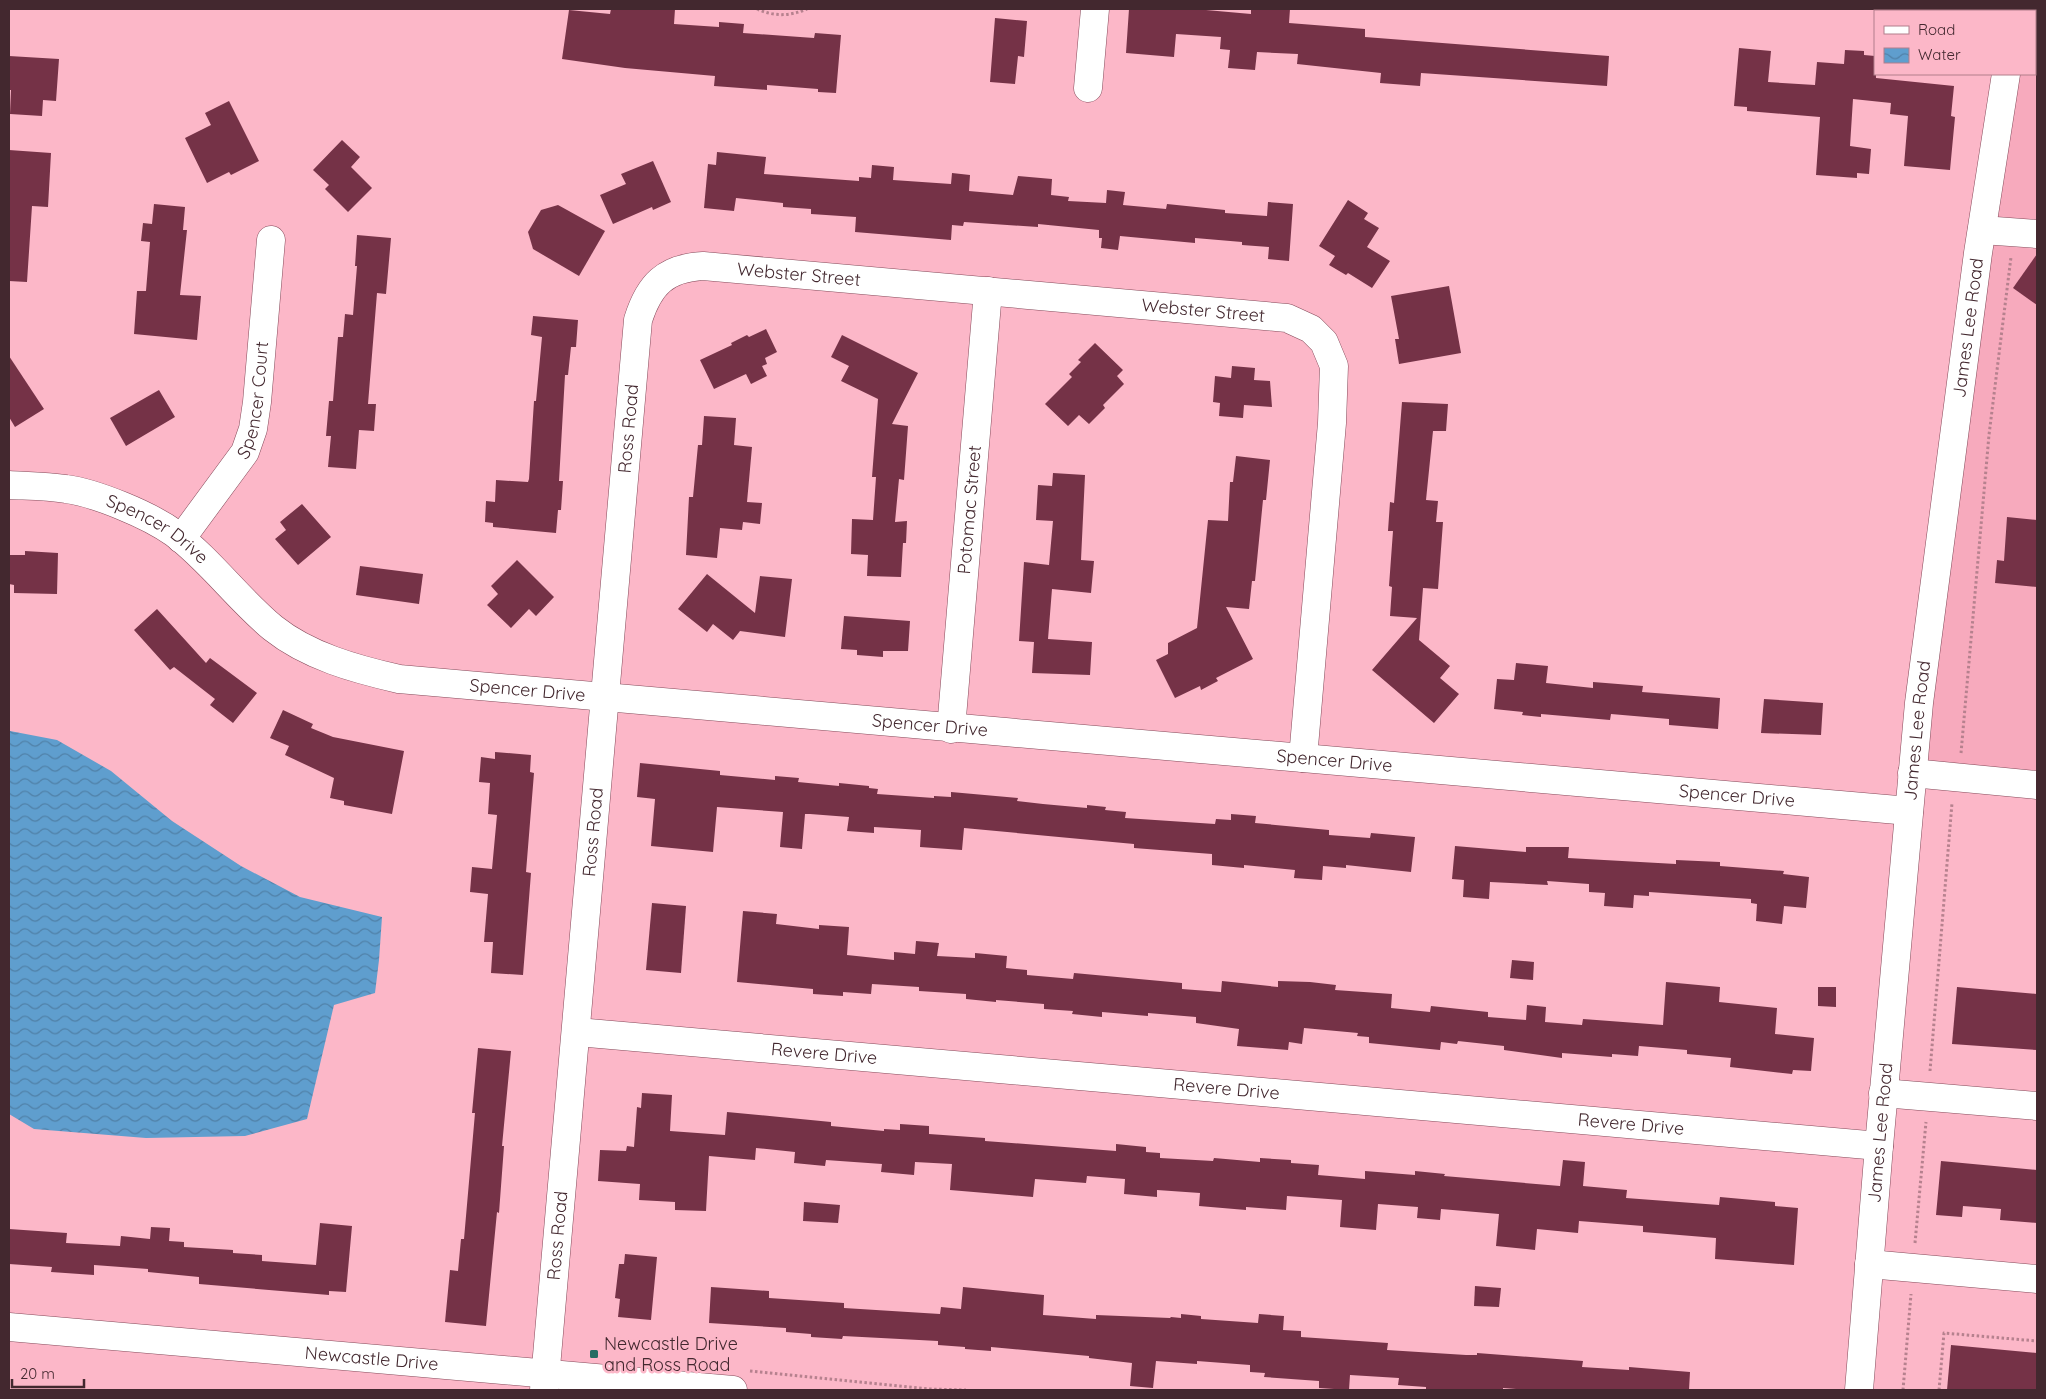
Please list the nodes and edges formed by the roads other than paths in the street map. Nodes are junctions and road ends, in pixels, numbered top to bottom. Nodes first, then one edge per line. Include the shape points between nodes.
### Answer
1 (1095, 9) edge
2 (2006, 75) edge
3 (1088, 88) dead end
4 (1982, 230) junction
5 (2026, 233) edge
6 (271, 240) dead end
7 (660, 280) joint
8 (988, 291) junction
9 (9, 485) edge
10 (181, 539) junction
11 (605, 698) junction
12 (951, 729) junction
13 (1303, 758) junction
14 (1912, 774) junction
15 (2037, 784) edge
16 (1908, 811) junction
17 (577, 1032) junction
18 (1883, 1093) junction
19 (2037, 1106) edge
20 (1878, 1146) junction
21 (1869, 1264) junction
22 (2037, 1279) edge
23 (9, 1327) edge
24 (545, 1382) edge
25 (733, 1390) edge
26 (1859, 1390) edge

1 - 3 street
2 - 4 street, James Lee Road
4 - 5 street
4 - 14 street, James Lee Road
6 - 10 street, Spencer Court via 253,429 245,452
7 - 8 street, Webster Street via 686,267 703,266
7 - 11 street, Ross Road via 643,304 638,320
8 - 12 street, Potomac Street
8 - 13 street, Webster Street via 1287,318 1311,329 1324,342 1334,366 1332,413
9 - 10 street, Spencer Drive via 67,489 93,495 127,508
10 - 11 street, Spencer Drive via 274,628 305,648 356,669 399,679
11 - 12 street, Spencer Drive
11 - 17 street, Ross Road
12 - 13 street, Spencer Drive
13 - 16 street, Spencer Drive
14 - 15 street
14 - 16 street, James Lee Road
16 - 18 street, James Lee Road
17 - 20 street, Revere Drive
17 - 24 street, Ross Road
18 - 19 street
18 - 20 street, James Lee Road
20 - 21 street, James Lee Road
21 - 22 street
21 - 26 street, James Lee Road
23 - 24 street, Newcastle Drive
24 - 25 street, Newcastle Drive

